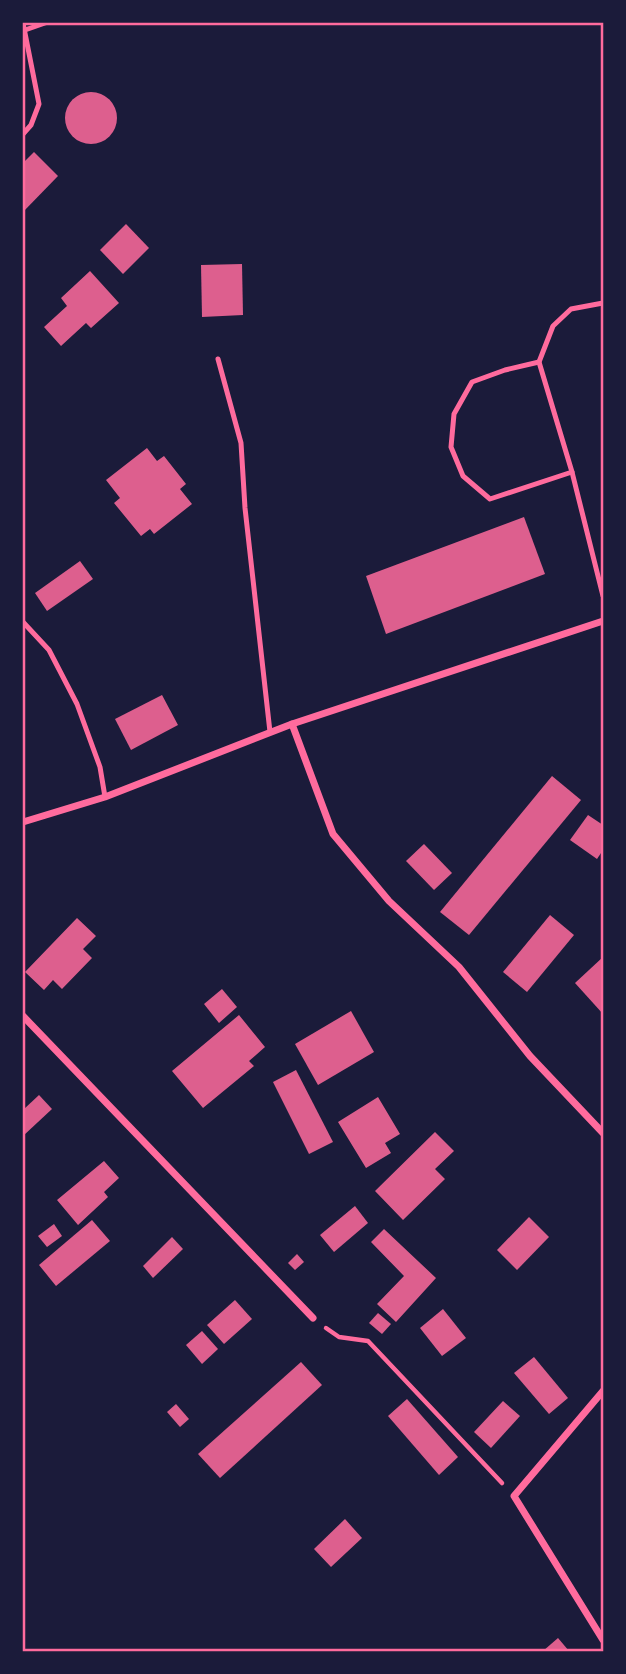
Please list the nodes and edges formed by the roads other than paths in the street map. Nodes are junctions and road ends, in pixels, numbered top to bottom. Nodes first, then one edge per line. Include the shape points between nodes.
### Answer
1 (23, 23) edge
2 (44, 23) edge
3 (25, 30) junction
4 (23, 134) edge
5 (603, 303) edge
6 (218, 359) dead end
7 (538, 362) junction
8 (572, 472) junction
9 (603, 596) edge
10 (603, 621) edge
11 (23, 622) edge
12 (292, 724) junction
13 (270, 732) junction
14 (105, 797) junction
15 (23, 822) edge
16 (23, 1016) edge
17 (603, 1133) edge
18 (313, 1318) road end
19 (603, 1391) edge
20 (603, 1640) edge

1 - 3 lane
2 - 3 lane
3 - 4 lane via 39,104
5 - 7 lane via 571,309 553,326
6 - 13 lane via 241,443
7 - 8 lane
7 - 8 lane via 472,382 454,414 451,447 463,476 490,499
8 - 9 lane
10 - 12 street
11 - 14 lane via 49,650 77,704 100,767
12 - 13 street
12 - 17 street via 333,834 389,901 459,967 530,1056
13 - 14 street
14 - 15 street
16 - 18 street
19 - 20 street via 514,1496

